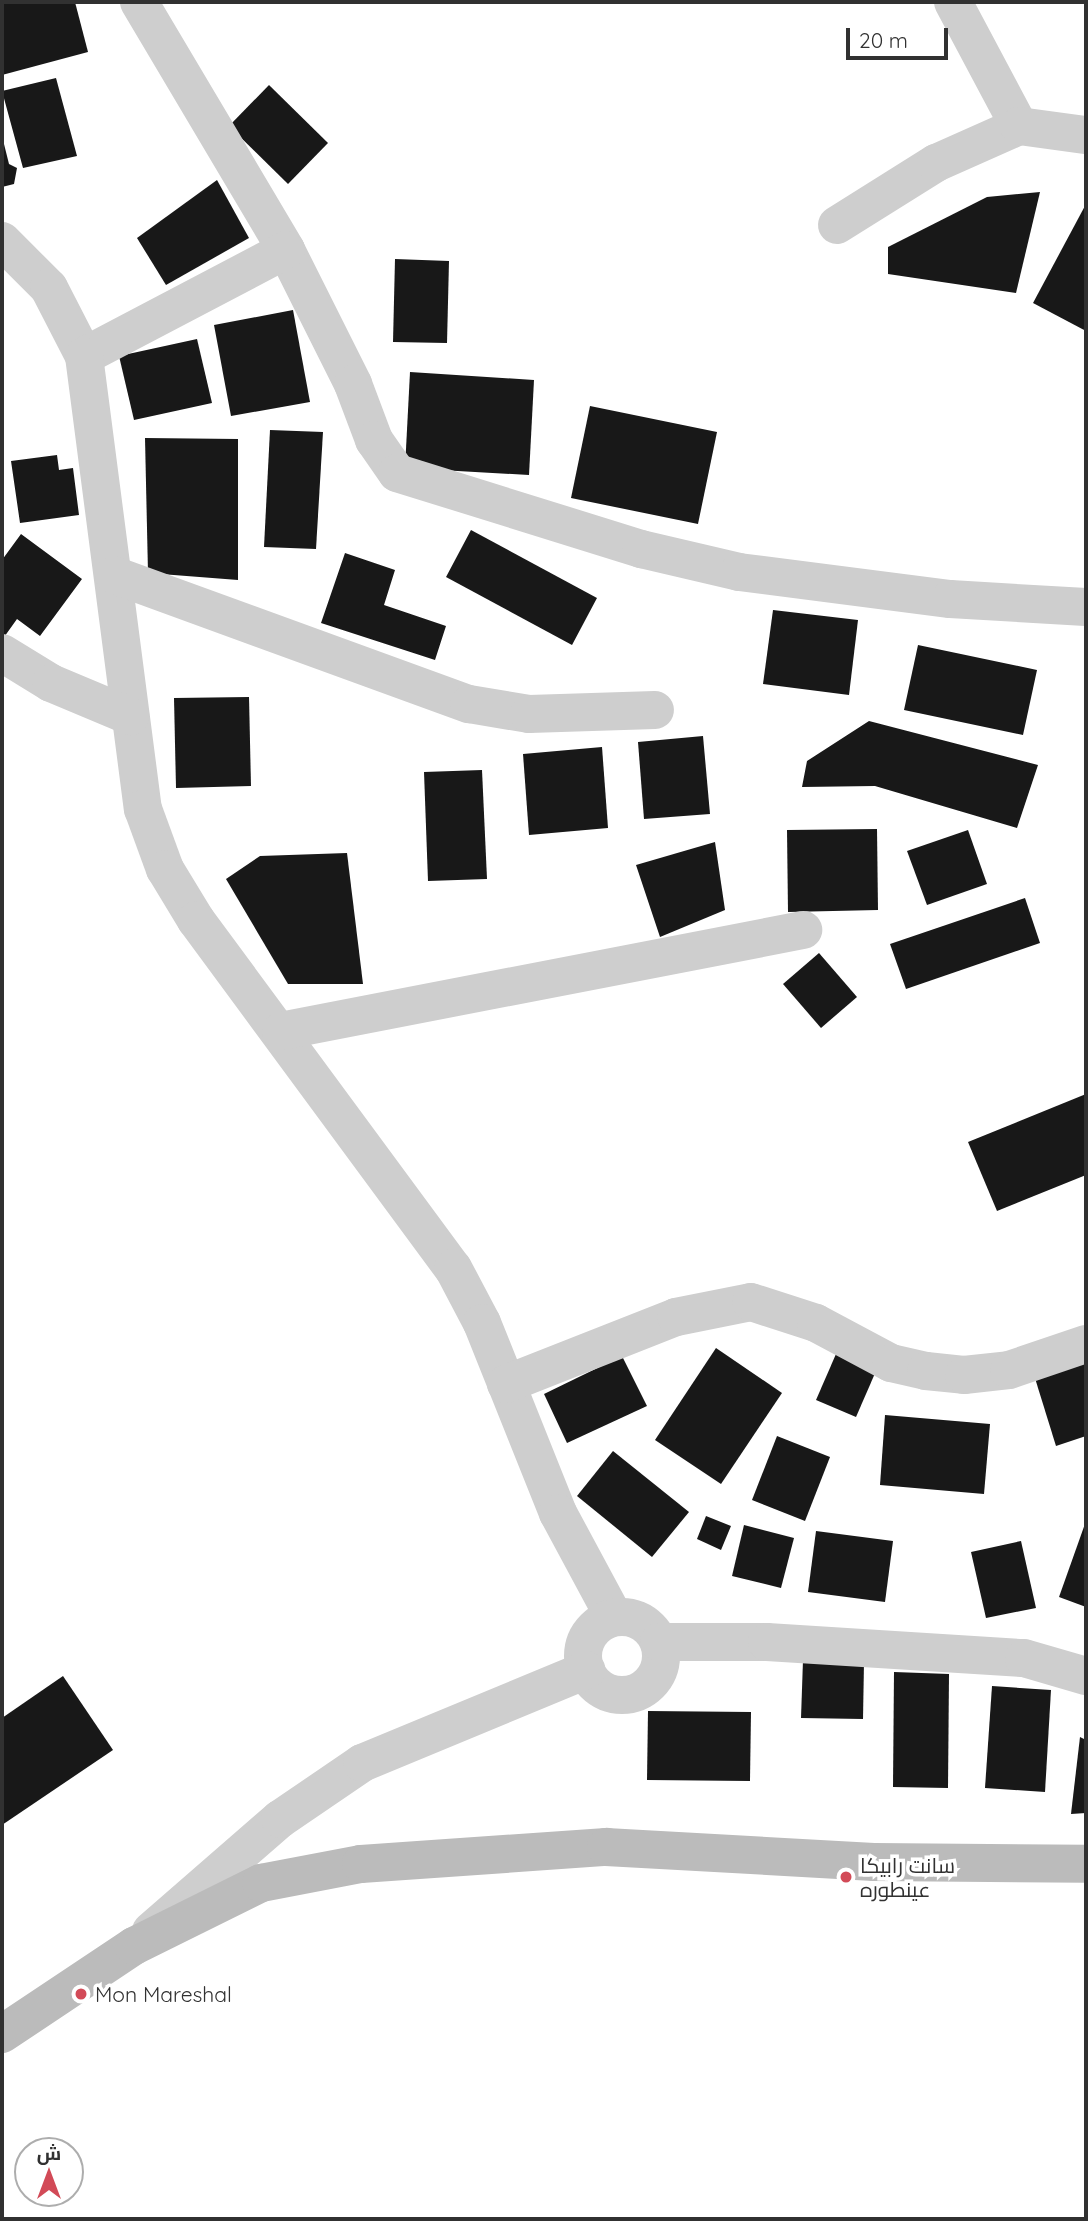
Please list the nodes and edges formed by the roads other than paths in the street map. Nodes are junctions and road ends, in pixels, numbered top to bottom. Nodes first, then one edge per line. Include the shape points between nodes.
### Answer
1 (139, 2) edge
2 (953, 2) edge
3 (1019, 126) junction
4 (1086, 135) edge
5 (837, 225) dead end
6 (2, 241) edge
7 (286, 250) junction
8 (83, 356) junction
9 (114, 575) junction
10 (1086, 607) edge
11 (2, 653) edge
12 (654, 710) dead end
13 (130, 716) junction
14 (803, 930) dead end
15 (281, 1031) junction
16 (1086, 1344) edge
17 (506, 1384) junction
18 (614, 1617) junction
19 (659, 1642) junction
20 (586, 1670) junction
21 (1086, 1676) edge
22 (1086, 1864) edge
23 (134, 1946) junction
24 (3, 2032) edge

1 - 7 street
2 - 3 street
3 - 4 street
3 - 5 street via 936,163
6 - 8 street via 49,288
7 - 8 street
7 - 10 street via 353,384 374,440 397,473 411,481 641,549 739,572 950,599
8 - 9 street
9 - 12 street via 469,705 529,714
9 - 13 street
11 - 13 street via 51,683
13 - 15 street via 143,809 165,869 196,920
14 - 15 street
15 - 17 street via 453,1268 482,1322
16 - 17 street via 1009,1370 964,1375 926,1371 891,1363 816,1323 751,1302 676,1317
17 - 18 street via 558,1513
18 - 19 street via 642,1622
18 - 20 street via 592,1631 583,1657
19 - 20 street via 660,1668 643,1690 616,1695 593,1682
19 - 21 street via 767,1642 1024,1658
20 - 23 street via 362,1763 280,1819
22 - 23 main road via 874,1862 606,1847 361,1864 261,1883
23 - 24 main road

